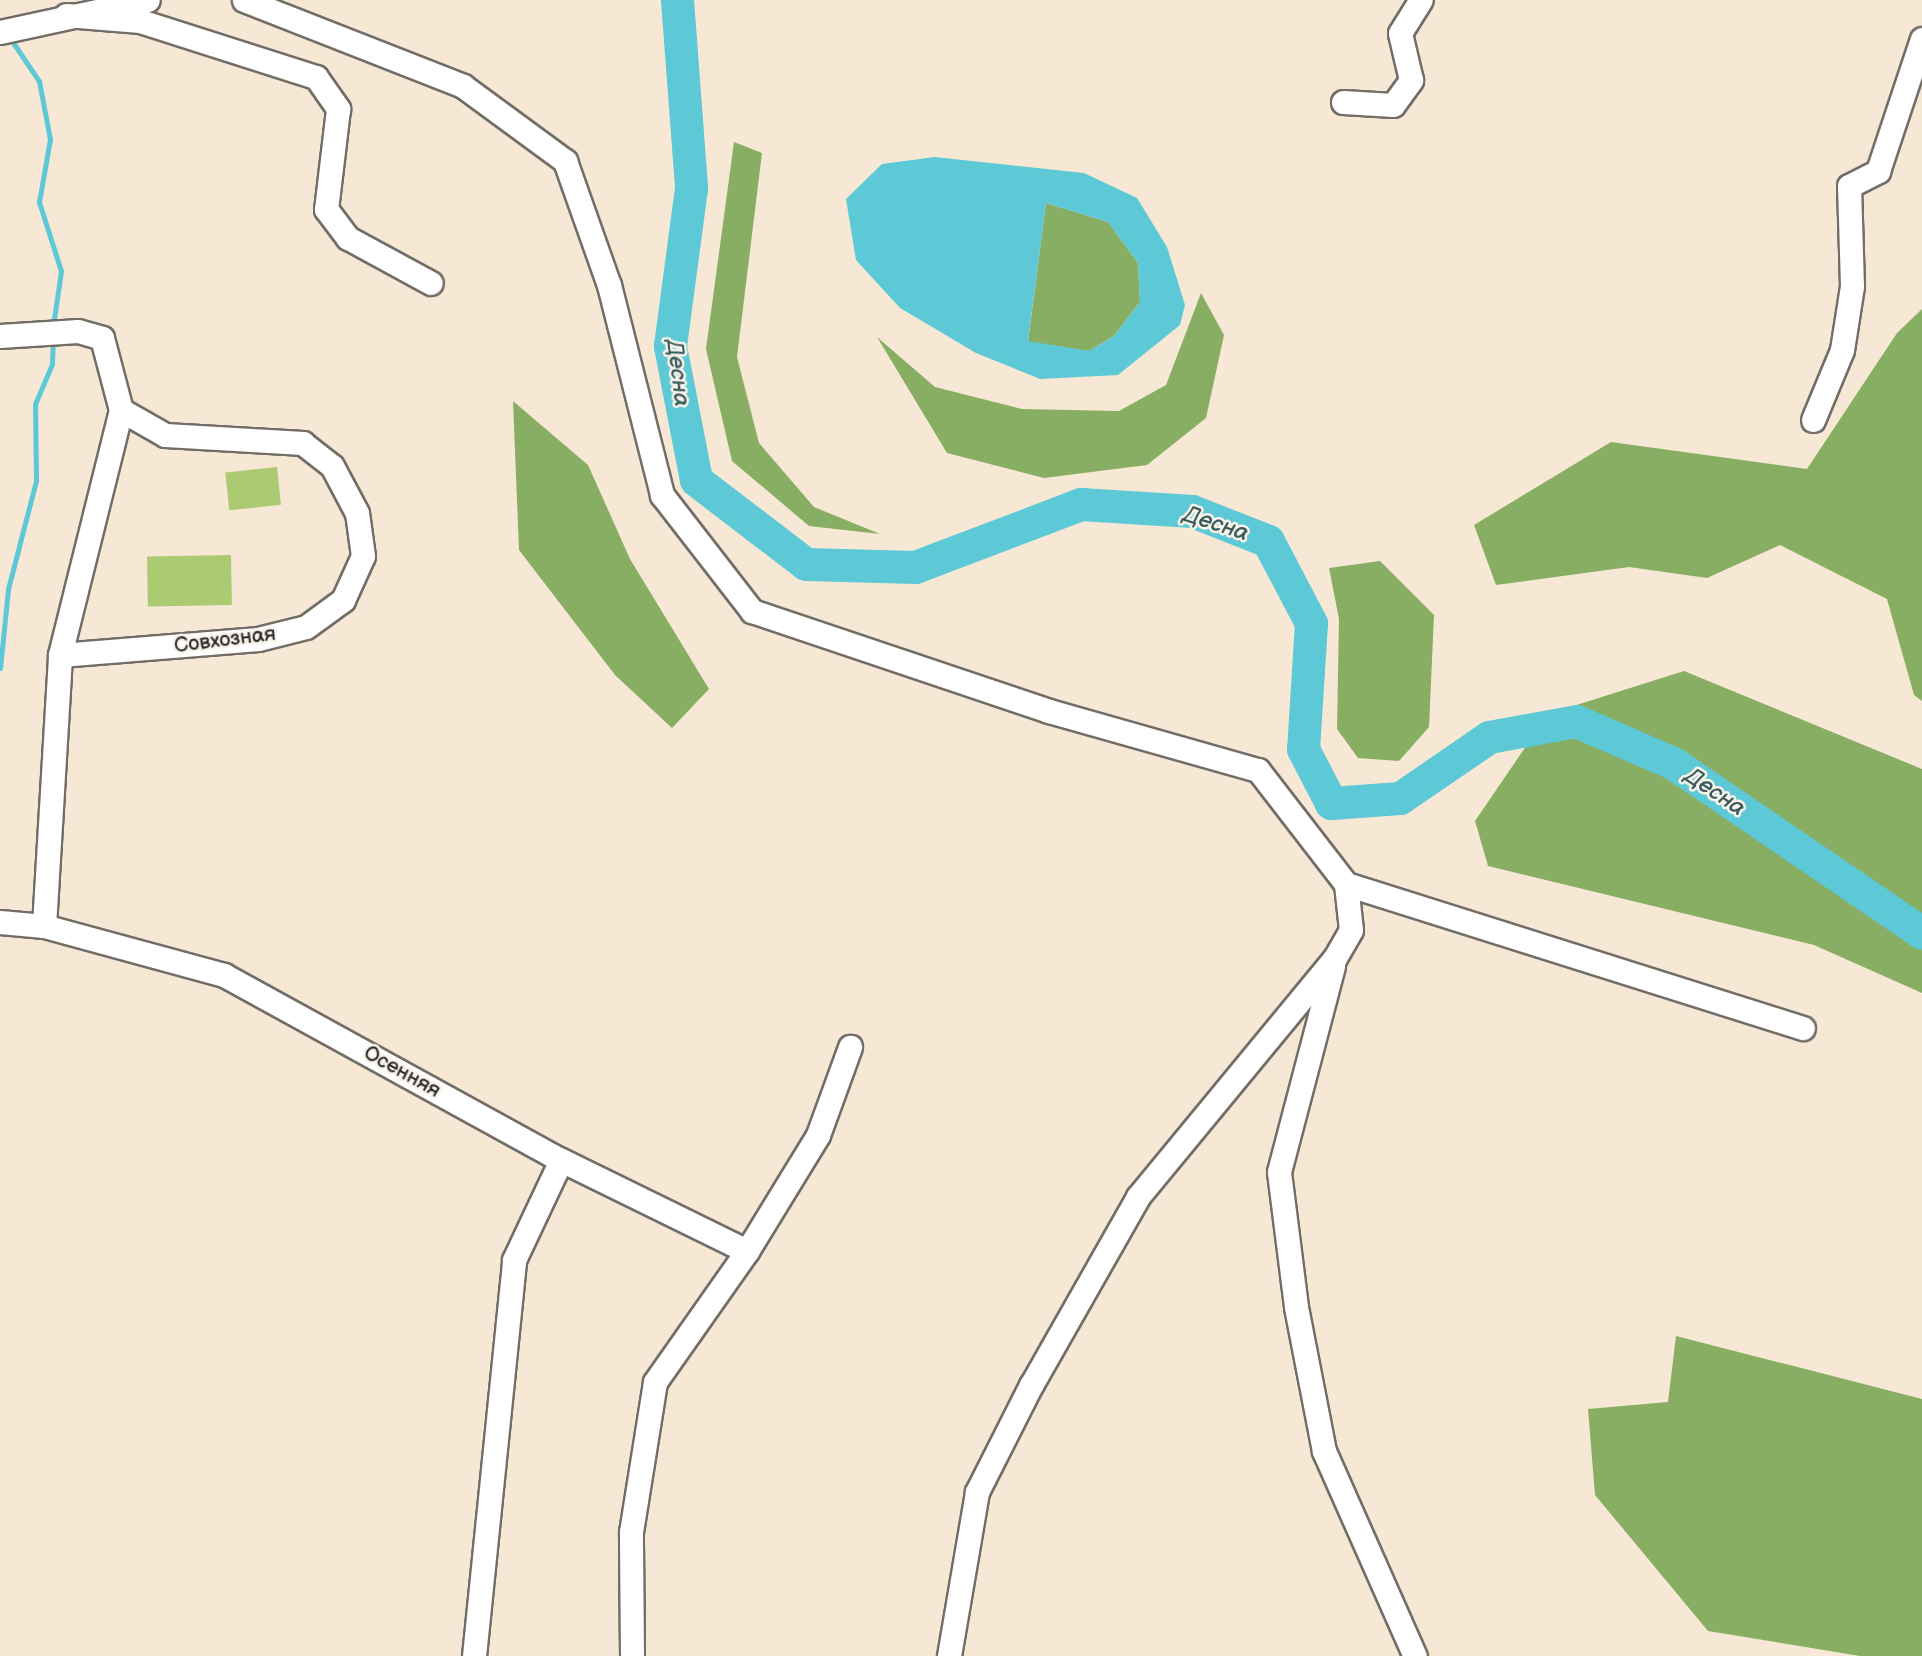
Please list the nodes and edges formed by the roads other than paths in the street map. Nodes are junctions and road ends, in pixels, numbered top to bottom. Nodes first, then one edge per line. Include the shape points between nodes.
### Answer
1 (148, 0) edge
2 (244, 0) edge
3 (1421, 0) edge
4 (66, 15) junction
5 (0, 32) edge
6 (1922, 39) edge
7 (1343, 102) dead end
8 (432, 283) dead end
9 (0, 336) edge
10 (121, 410) junction
11 (1813, 419) dead end
12 (60, 655) junction
13 (1346, 884) junction
14 (0, 922) edge
15 (44, 926) junction
16 (1334, 959) junction
17 (1803, 1028) dead end
18 (850, 1047) dead end
19 (561, 1160) junction
20 (747, 1251) junction
21 (474, 1656) edge
22 (632, 1656) edge
23 (949, 1656) edge
24 (1415, 1656) edge

1 - 4 street
2 - 13 street via 463,86 565,161 609,285 662,495 752,611 1049,711 1258,770
3 - 7 street via 1401,33 1410,80 1393,105
4 - 5 street
4 - 8 street via 140,21 316,77 338,109 326,209 348,239
6 - 11 street via 1878,171 1849,186 1852,286 1842,350
9 - 10 street via 78,331 102,338
10 - 12 street
10 - 12 street, Совхозная via 165,435 303,443 332,466 357,513 363,556 344,600 306,627 258,639
12 - 15 street
13 - 16 street via 1351,930
13 - 17 street
14 - 15 street
15 - 19 street, Осенняя via 224,975
16 - 23 street via 1138,1196 1031,1385 977,1492
16 - 24 street via 1279,1172 1324,1451
18 - 20 street via 818,1135
19 - 20 street, Осенняя
19 - 21 street via 514,1260
20 - 22 street via 655,1382 631,1532

